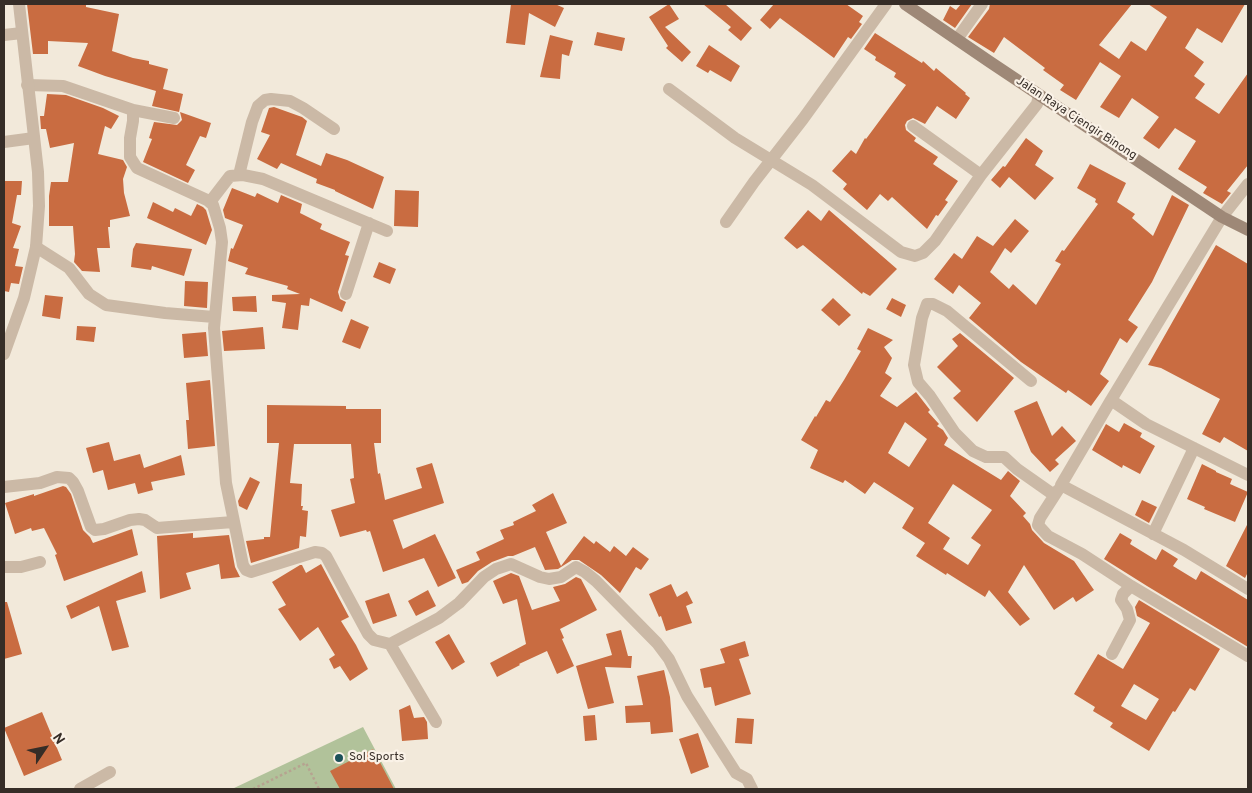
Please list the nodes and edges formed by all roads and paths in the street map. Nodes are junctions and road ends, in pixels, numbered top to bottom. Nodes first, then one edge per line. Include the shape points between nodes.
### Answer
1 (19, 4) edge
2 (886, 4) edge
3 (905, 4) edge
4 (982, 4) edge
5 (22, 33) junction
6 (4, 35) edge
7 (957, 39) junction
8 (27, 85) junction
9 (669, 89) dead end
10 (1039, 95) junction
11 (133, 110) junction
12 (174, 118) dead end
13 (914, 126) dead end
14 (334, 129) dead end
15 (34, 138) junction
16 (4, 142) edge
17 (773, 160) junction
18 (981, 174) junction
19 (239, 175) junction
20 (1248, 184) edge
21 (210, 202) junction
22 (1222, 217) junction
23 (726, 222) dead end
24 (369, 223) junction
25 (387, 230) dead end
26 (1248, 230) edge
27 (36, 247) junction
28 (346, 294) dead end
29 (214, 317) junction
30 (4, 354) edge
31 (1031, 381) dead end
32 (1111, 400) junction
33 (1194, 448) junction
34 (1248, 475) edge
35 (4, 486) edge
36 (1058, 490) junction
37 (233, 522) junction
38 (1153, 534) junction
39 (40, 562) dead end
40 (4, 567) edge
41 (1130, 586) junction
42 (1248, 589) edge
43 (390, 644) junction
44 (1112, 654) dead end
45 (1248, 656) edge
46 (436, 722) dead end
47 (110, 772) dead end
48 (80, 789) edge
49 (253, 789) edge
50 (319, 789) edge
51 (752, 789) edge

1 - 5 street
2 - 17 street
3 - 7 main road, Jalan Raya Cjengir Binong
4 - 7 street
5 - 6 street
5 - 8 street
7 - 10 main road, Jalan Raya Cjengir Binong
8 - 11 street via 63,86
8 - 15 street
9 - 17 street via 735,138
10 - 18 street via 1037,104
10 - 22 main road, Jalan Raya Cjengir Binong
11 - 12 street
11 - 21 street via 130,157 137,168
13 - 18 street
14 - 19 street via 290,101 266,100 258,106 252,122
15 - 16 street
15 - 27 street via 39,206
17 - 18 street via 901,252 912,256 923,253 936,241
17 - 23 street
19 - 21 street via 230,176
19 - 24 street via 263,179
20 - 22 street
21 - 29 street via 222,242
22 - 26 main road, Jalan Raya Cjengir Binong
22 - 32 street
24 - 25 street
24 - 28 street
27 - 29 street via 69,268 89,294 106,305
27 - 30 street via 24,298
29 - 37 street via 226,483
31 - 36 street via 947,312 927,304 914,365 918,382 955,433 973,451 986,457 1004,457 1017,469
32 - 33 street via 1146,424
32 - 36 street
33 - 34 street
33 - 38 street
35 - 37 street via 69,478 95,530 139,519 157,528
36 - 38 street
36 - 41 street via 1040,518 1038,525 1041,530
37 - 43 street via 243,565 251,572 315,552 326,556 368,634 374,640
38 - 42 street
39 - 40 street
41 - 44 street via 1121,600 1130,620
41 - 45 street
43 - 46 street
43 - 51 street via 439,618 496,569 511,564 549,579 561,577 576,567 596,581 656,643 736,773 747,780
47 - 48 street
49 - 50 path via 306,763

